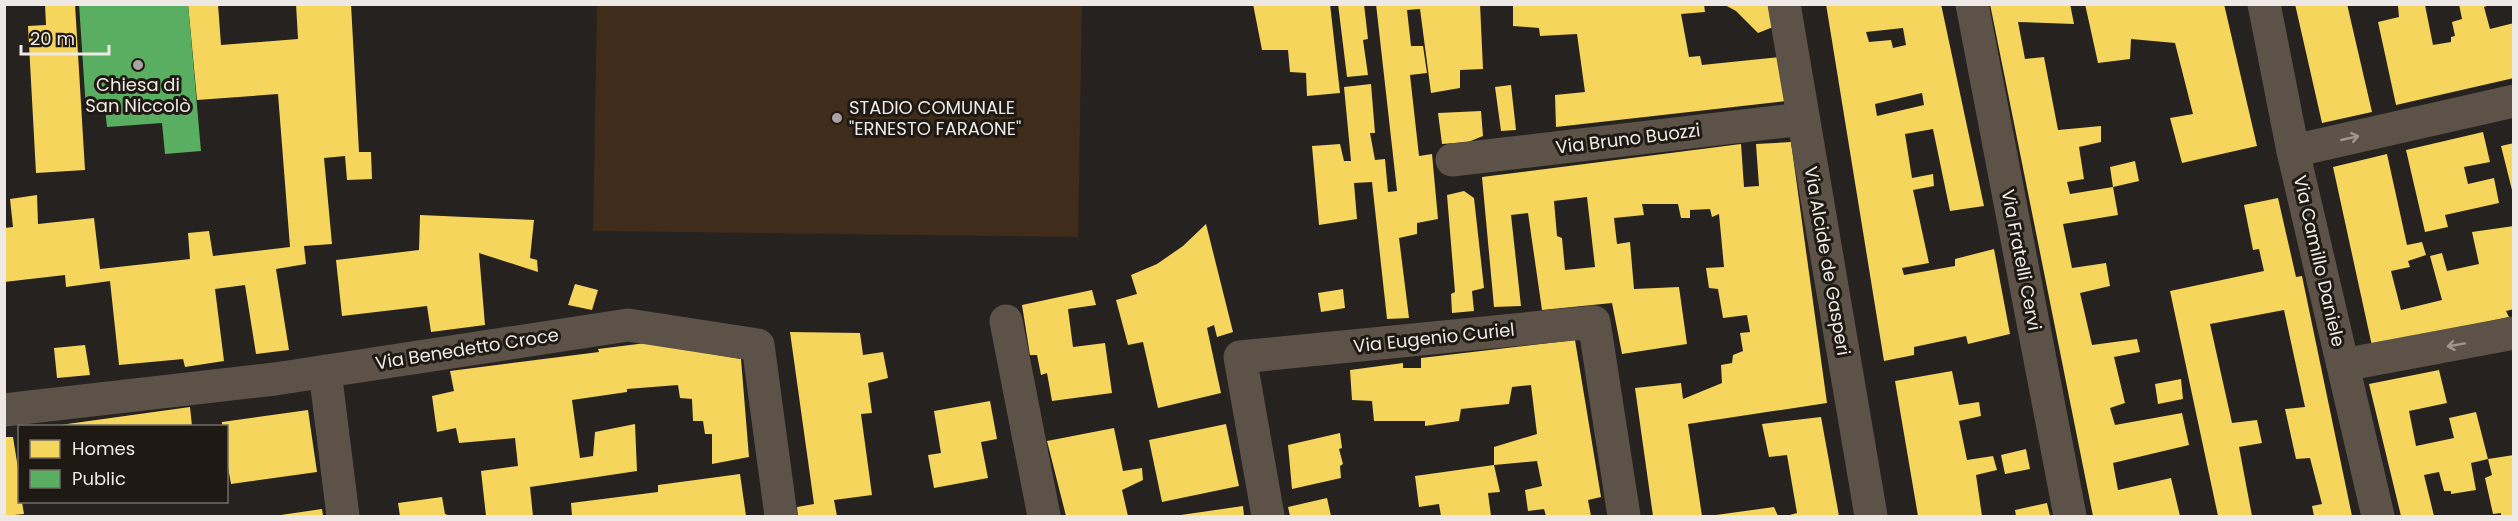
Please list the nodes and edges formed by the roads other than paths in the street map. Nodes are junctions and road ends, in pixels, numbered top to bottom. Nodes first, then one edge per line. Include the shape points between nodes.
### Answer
1 (1784, 4) edge
2 (1972, 4) edge
3 (2264, 4) edge
4 (2514, 101) edge
5 (1803, 118) junction
6 (2293, 151) junction
7 (1452, 160) dead end
8 (1006, 321) dead end
9 (2514, 333) edge
10 (2343, 365) junction
11 (325, 371) junction
12 (4, 410) edge
13 (343, 516) edge
14 (781, 516) edge
15 (1044, 516) edge
16 (1268, 516) edge
17 (1624, 516) edge
18 (1871, 516) edge
19 (2070, 516) edge
20 (2378, 516) edge

1 - 5 street, Via Alcide de Gasperi
2 - 19 street, Via Fratelli Cervi
3 - 6 street, Via Camillo Daniele
6 -> 4 street
5 - 7 street, Via Bruno Buozzi
5 - 18 street, Via Alcide de Gasperi
6 - 10 street, Via Camillo Daniele
8 - 15 street
9 -> 10 street
10 - 20 street, Via Camillo Daniele
11 - 12 street, Via Benedetto Croce
11 - 13 street
11 - 14 street, Via Benedetto Croce via 628,325 758,345
16 - 17 street, Via Eugenio Curiel via 1240,357 1594,322

